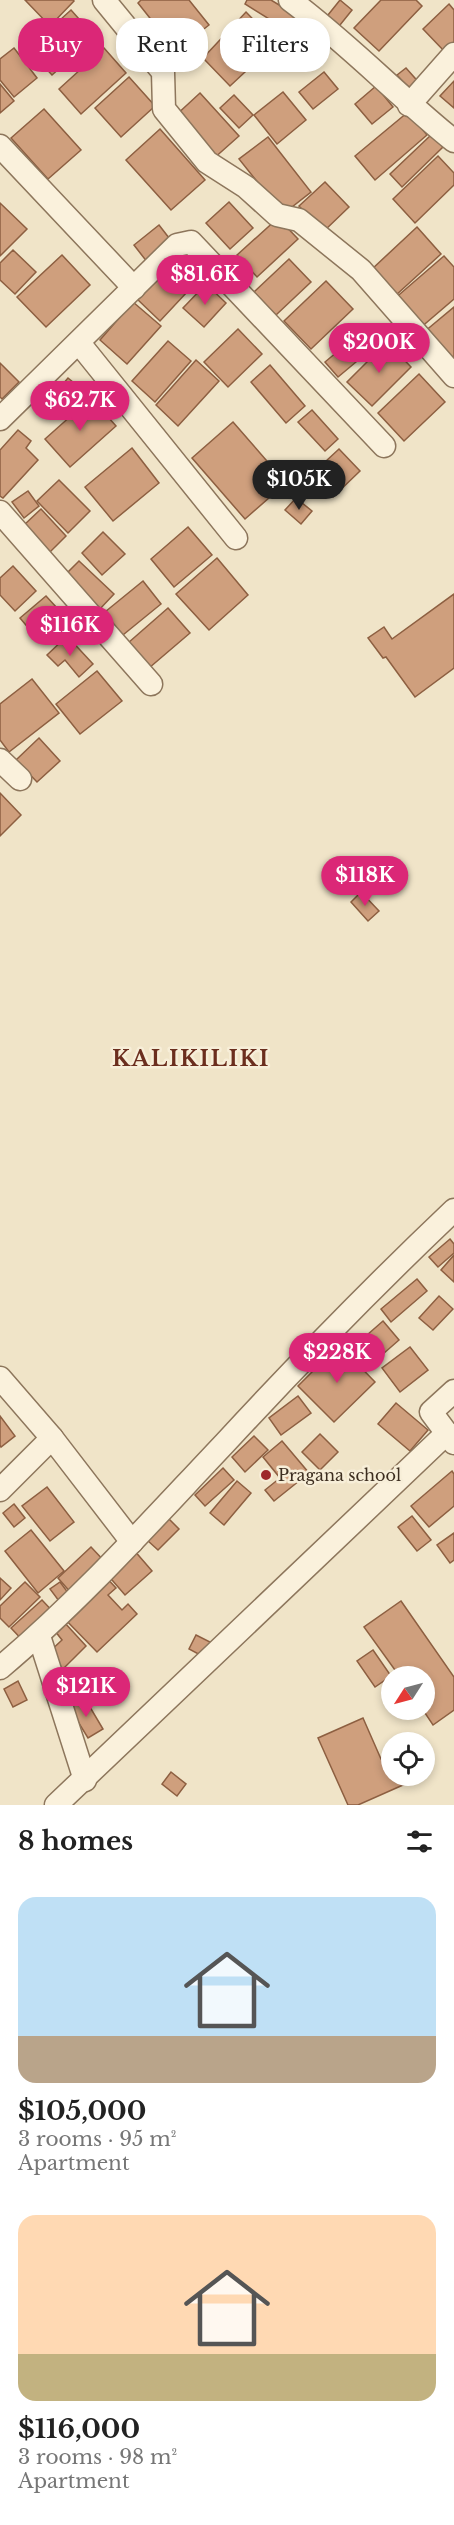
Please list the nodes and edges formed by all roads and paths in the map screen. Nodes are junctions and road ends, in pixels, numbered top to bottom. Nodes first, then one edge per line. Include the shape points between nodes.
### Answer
1 (104, 0) edge
2 (290, 0) edge
3 (454, 54) edge
4 (409, 105) junction
5 (454, 141) edge
6 (0, 146) edge
7 (134, 288) junction
8 (79, 343) junction
9 (454, 376) edge
10 (0, 418) edge
11 (384, 446) dead end
12 (0, 512) edge
13 (236, 538) dead end
14 (151, 684) dead end
15 (0, 760) edge
16 (20, 779) dead end
17 (454, 1210) edge
18 (0, 1378) edge
19 (454, 1390) edge
20 (52, 1438) junction
21 (451, 1438) edge
22 (0, 1490) edge
23 (132, 1542) junction
24 (39, 1636) junction
25 (0, 1668) edge
26 (85, 1779) junction
27 (65, 1802) edge

1 - 9 street via 164,72 164,109 207,162 246,187 277,215 299,220 361,270
2 - 4 street via 323,24
3 - 4 street
4 - 5 street
6 - 7 street
7 - 8 street
7 - 11 street via 177,245 191,242
8 - 10 street
8 - 13 street
12 - 14 street
15 - 16 street
17 - 23 street via 344,1316
18 - 20 street
19 - 21 street via 432,1412
20 - 22 street
20 - 23 street
21 - 26 street
23 - 24 street
24 - 25 street
24 - 26 street
26 - 27 street

